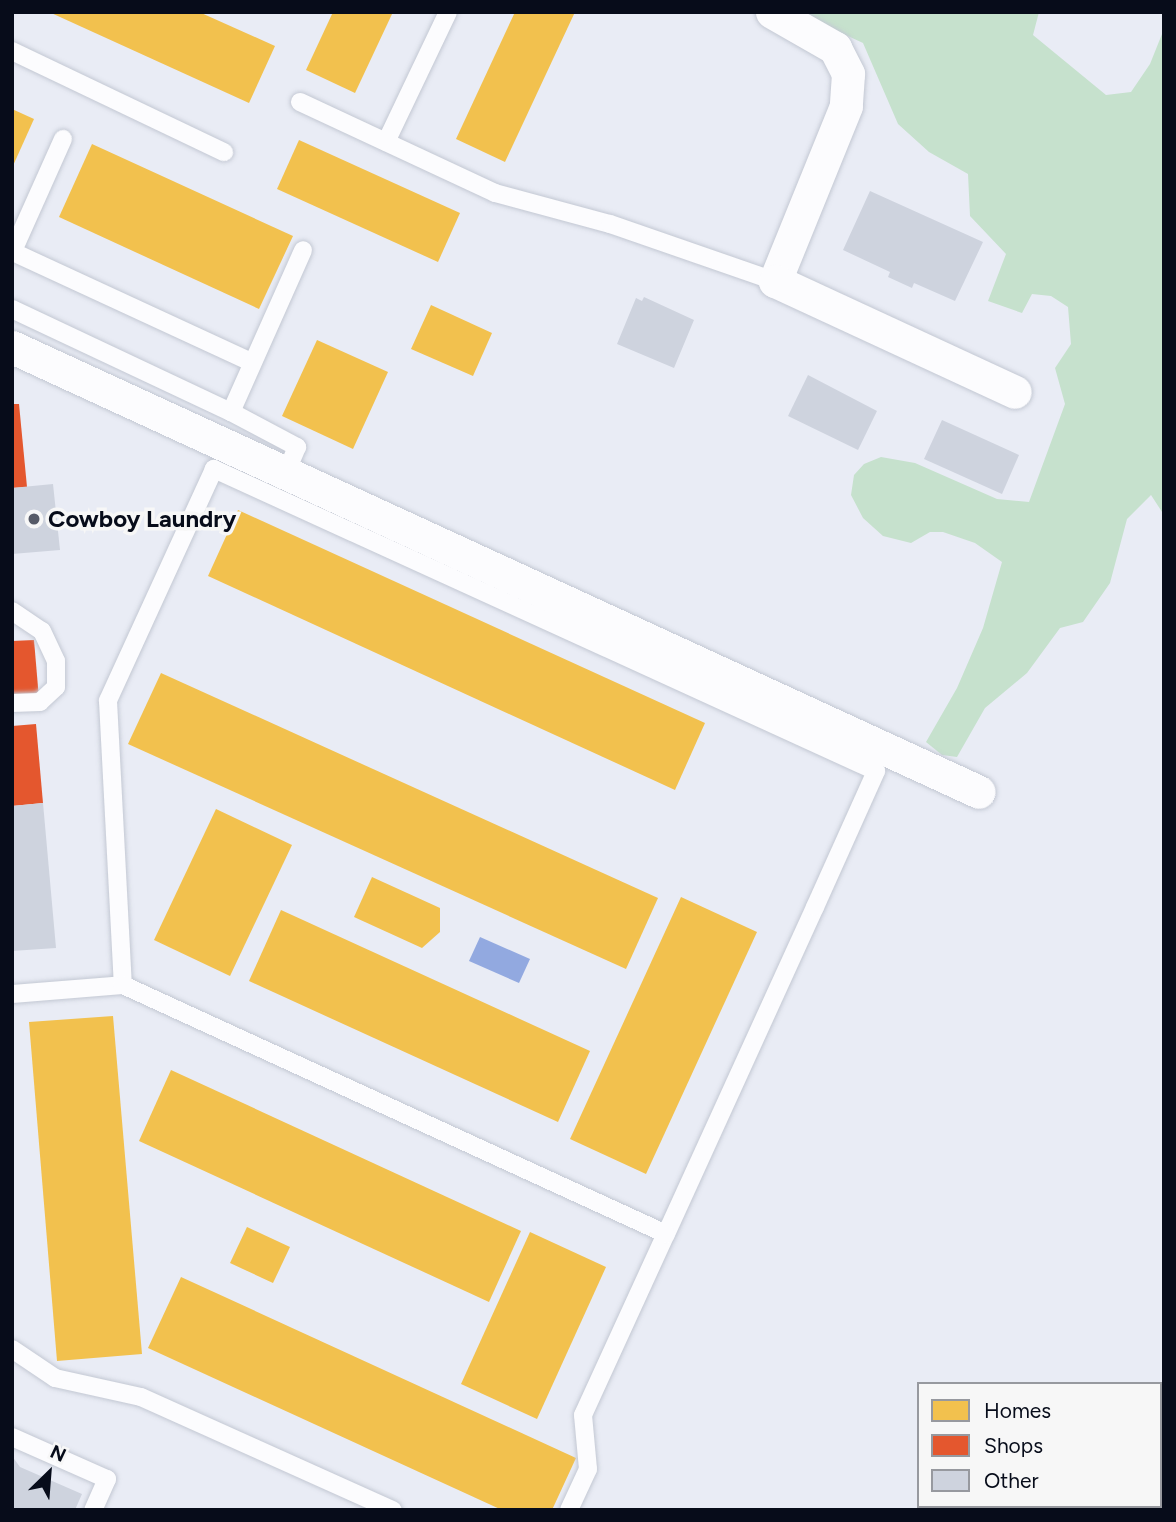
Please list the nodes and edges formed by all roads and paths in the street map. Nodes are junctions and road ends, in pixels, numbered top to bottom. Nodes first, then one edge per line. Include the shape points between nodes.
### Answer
1 (448, 12) edge
2 (772, 12) edge
3 (12, 51) edge
4 (300, 102) dead end
5 (63, 139) dead end
6 (386, 142) junction
7 (224, 152) dead end
8 (303, 250) dead end
9 (12, 253) edge
10 (775, 281) junction
11 (12, 309) edge
12 (12, 347) edge
13 (253, 363) junction
14 (1015, 393) dead end
15 (231, 412) junction
16 (280, 485) junction
17 (12, 611) edge
18 (12, 703) edge
19 (979, 792) dead end
20 (123, 985) junction
21 (12, 994) edge
22 (666, 1234) junction
23 (12, 1349) edge
24 (12, 1437) edge
25 (93, 1510) edge
26 (393, 1510) edge
27 (569, 1510) edge

1 - 6 lane
2 - 10 street via 835,48 848,74 846,106
3 - 7 lane
4 - 6 lane
5 - 9 lane
6 - 10 lane via 495,192 610,224
8 - 13 lane
9 - 13 lane
10 - 14 street
11 - 15 lane
12 - 16 street
13 - 15 lane
15 - 16 lane via 297,447
16 - 19 street
16 - 20 lane via 214,469 108,701
16 - 22 lane via 876,771
17 - 18 lane via 42,631 56,661 56,687 40,702
20 - 21 lane
20 - 22 lane
22 - 27 lane via 583,1415 588,1469
23 - 26 lane via 55,1378 141,1397
24 - 25 lane via 107,1479

